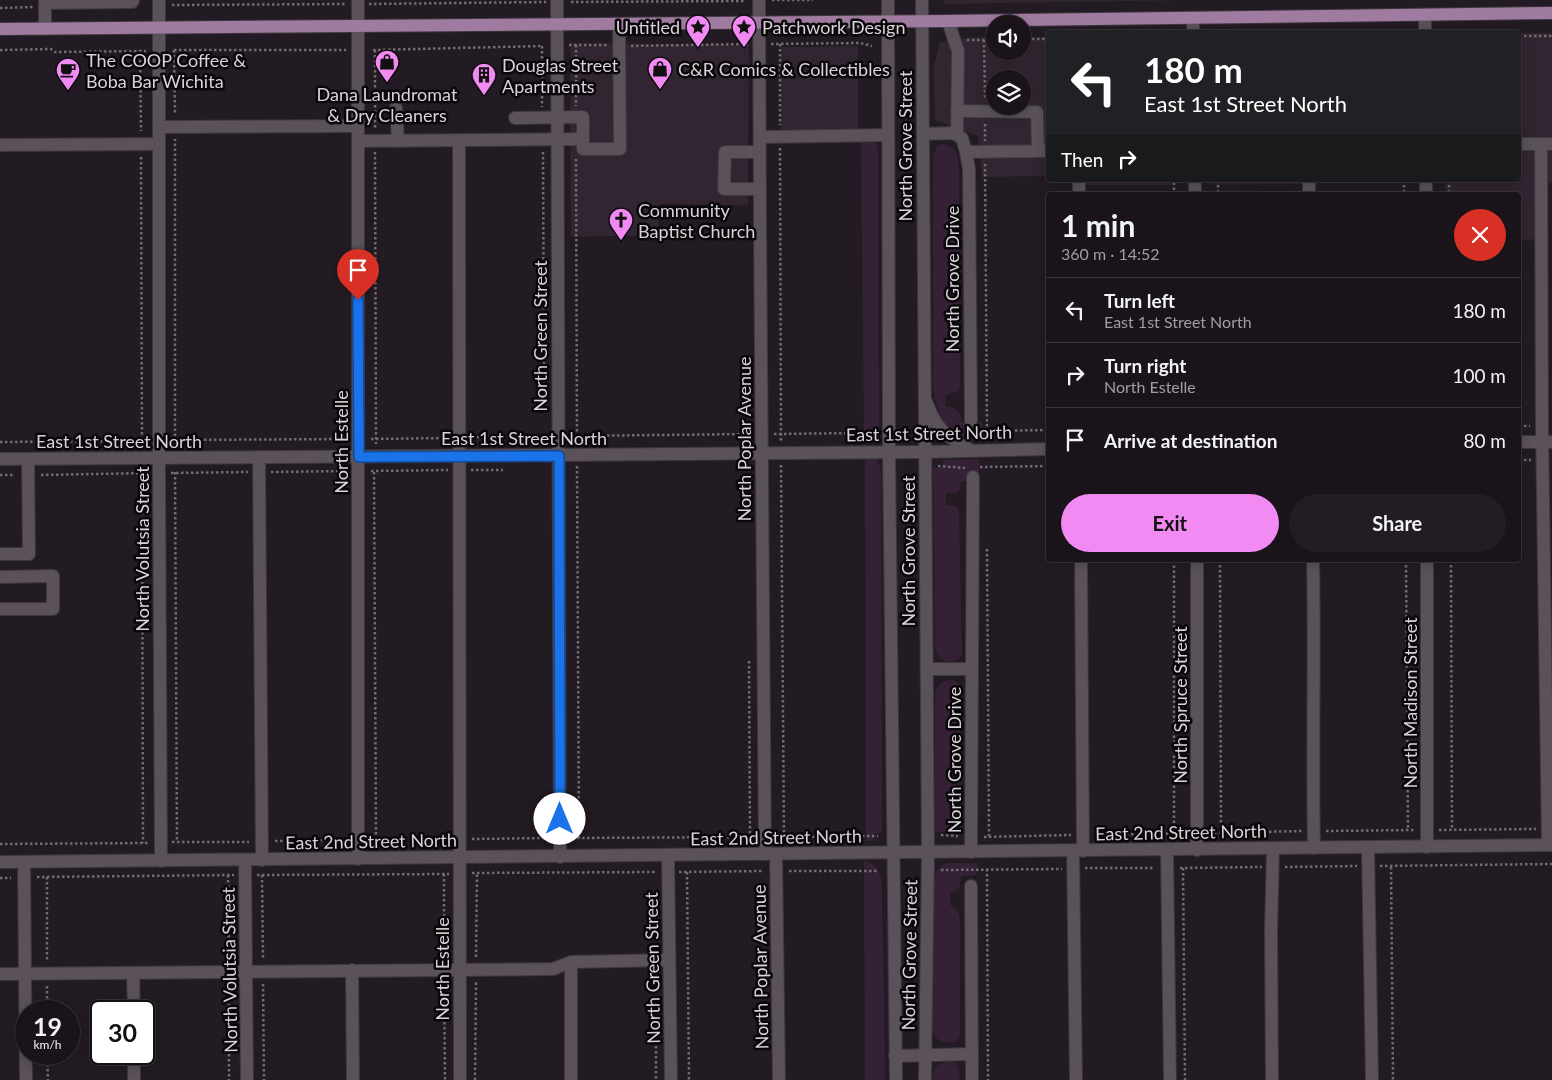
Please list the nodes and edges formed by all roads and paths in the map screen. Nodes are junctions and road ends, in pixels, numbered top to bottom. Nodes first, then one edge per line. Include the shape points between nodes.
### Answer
1 (133, 0) edge
2 (173, 0) edge
3 (759, 0) edge
4 (812, 0) edge
5 (888, 0) edge
6 (922, 0) edge
7 (45, 1) edge
8 (68, 1) edge
9 (86, 1) edge
10 (108, 1) edge
11 (554, 1) edge
12 (576, 1) edge
13 (359, 2) edge
14 (374, 2) edge
15 (571, 2) dead end
16 (167, 3) edge
17 (1552, 13) edge
18 (1425, 15) junction
19 (1193, 18) junction
20 (922, 21) junction
21 (759, 22) junction
22 (888, 22) junction
23 (948, 22) junction
24 (557, 24) junction
25 (619, 24) junction
26 (358, 26) junction
27 (158, 27) junction
28 (45, 28) junction
29 (0, 29) edge
30 (1193, 30) edge
31 (1425, 30) edge
32 (1521, 36) edge
33 (1552, 36) edge
34 (1031, 39) edge
35 (1046, 39) edge
36 (984, 40) dead end
37 (759, 44) junction
38 (569, 45) dead end
39 (549, 46) dead end
40 (619, 46) junction
41 (872, 46) dead end
42 (0, 50) edge
43 (350, 50) dead end
44 (369, 50) dead end
45 (168, 51) dead end
46 (148, 52) dead end
47 (396, 108) dead end
48 (957, 111) junction
49 (985, 111) junction
50 (515, 118) dead end
51 (557, 118) junction
52 (358, 126) junction
53 (158, 127) junction
54 (923, 134) junction
55 (888, 135) junction
56 (760, 137) junction
57 (959, 137) junction
58 (583, 139) junction
59 (557, 140) junction
60 (358, 141) junction
61 (398, 141) junction
62 (459, 141) junction
63 (158, 144) junction
64 (1521, 144) edge
65 (1546, 144) edge
66 (0, 145) edge
67 (1043, 151) edge
68 (760, 152) junction
69 (966, 152) junction
70 (985, 152) junction
71 (760, 189) junction
72 (924, 393) junction
73 (973, 426) joint
74 (987, 430) junction
75 (1046, 430) edge
76 (874, 431) dead end
77 (761, 434) junction
78 (570, 436) dead end
79 (352, 439) dead end
80 (150, 440) dead end
81 (168, 440) dead end
82 (0, 442) edge
83 (1521, 442) edge
84 (1547, 442) edge
85 (1046, 449) edge
86 (972, 450) junction
87 (889, 452) junction
88 (925, 452) junction
89 (762, 453) junction
90 (459, 456) junction
91 (559, 456) junction
92 (259, 457) junction
93 (359, 457) junction
94 (158, 458) junction
95 (0, 459) edge
96 (28, 459) junction
97 (935, 466) dead end
98 (1046, 466) edge
99 (762, 467) junction
100 (790, 467) dead end
101 (459, 470) junction
102 (507, 470) dead end
103 (972, 470) junction
104 (359, 471) junction
105 (259, 472) junction
106 (158, 473) junction
107 (0, 475) edge
108 (28, 475) junction
109 (987, 547) dead end
110 (0, 554) edge
111 (1081, 562) edge
112 (1174, 562) edge
113 (1197, 562) edge
114 (1220, 562) edge
115 (1313, 562) edge
116 (1406, 562) edge
117 (1427, 562) edge
118 (1451, 562) edge
119 (0, 577) edge
120 (0, 609) edge
121 (927, 669) junction
122 (972, 669) junction
123 (1548, 829) junction
124 (1408, 830) junction
125 (1427, 830) junction
126 (1452, 830) junction
127 (1314, 831) junction
128 (1198, 833) junction
129 (1221, 833) junction
130 (1174, 834) junction
131 (940, 835) dead end
132 (1083, 835) junction
133 (878, 836) dead end
134 (971, 836) junction
135 (989, 836) junction
136 (765, 837) junction
137 (560, 838) junction
138 (459, 839) junction
139 (358, 840) junction
140 (262, 841) junction
141 (161, 842) junction
142 (0, 844) edge
143 (1550, 845) edge
144 (1427, 847) junction
145 (1314, 848) junction
146 (1368, 848) junction
147 (1273, 849) junction
148 (1167, 850) junction
149 (1198, 850) junction
150 (1078, 851) junction
151 (971, 852) junction
152 (892, 853) junction
153 (928, 853) junction
154 (770, 854) junction
155 (668, 856) junction
156 (560, 857) junction
157 (459, 858) junction
158 (358, 859) junction
159 (245, 860) junction
160 (262, 860) junction
161 (161, 861) junction
162 (0, 862) edge
163 (24, 862) junction
164 (1552, 864) edge
165 (1368, 866) junction
166 (1391, 866) junction
167 (1272, 867) junction
168 (1074, 868) junction
169 (1167, 868) junction
170 (1183, 868) junction
171 (987, 869) junction
172 (941, 870) dead end
173 (776, 871) junction
174 (878, 871) dead end
175 (668, 872) junction
176 (687, 872) junction
177 (459, 874) junction
178 (245, 875) junction
179 (24, 877) junction
180 (47, 877) junction
181 (0, 878) edge
182 (971, 886) dead end
183 (670, 960) junction
184 (571, 962) junction
185 (460, 969) junction
186 (352, 970) junction
187 (246, 971) junction
188 (133, 972) junction
189 (0, 974) edge
190 (25, 974) junction
191 (47, 974) junction
192 (47, 1000) edge
193 (134, 1000) edge
194 (972, 1054) junction
195 (925, 1055) junction
196 (895, 1056) junction
197 (48, 1065) edge
198 (134, 1065) edge
199 (26, 1080) edge
200 (48, 1080) edge
201 (134, 1080) edge
202 (248, 1080) edge
203 (353, 1080) edge
204 (460, 1080) edge
205 (571, 1080) edge
206 (671, 1080) edge
207 (689, 1080) edge
208 (779, 1080) edge
209 (896, 1080) edge
210 (925, 1080) edge
211 (972, 1080) edge
212 (988, 1080) edge
213 (1076, 1080) edge
214 (1170, 1080) edge
215 (1185, 1080) edge
216 (1272, 1080) edge
217 (1372, 1080) edge
218 (1393, 1080) edge

1 - 10 street
2 - 16 path
3 - 4 path
3 - 12 path
3 - 21 street, North Poplar Avenue
5 - 22 street, North Grove Street
6 - 20 street, North Grove Street
7 - 8 street
7 - 28 street
8 - 9 street
9 - 10 street
11 - 14 path
11 - 24 street, North Green Street
12 - 15 path
13 - 14 path
13 - 16 path
13 - 26 street, North Estelle
16 - 27 street, North Volutsia Street
17 - 18 main road
18 - 19 main road
18 - 31 street
19 - 23 main road
19 - 30 street
20 - 22 main road
20 - 23 main road
20 - 54 street, North Grove Street
21 - 22 main road
21 - 25 main road
21 - 37 street, North Poplar Avenue
22 - 55 street, North Grove Street
23 - 48 street, North Grove Drive via 958,51
24 - 25 main road
24 - 26 main road
24 - 51 street, North Green Street
25 - 40 street
26 - 27 main road
26 - 52 street, North Estelle
27 - 28 main road
27 - 53 street, North Volutsia Street
28 - 29 main road
32 - 33 path
34 - 35 path
36 - 49 path
37 - 40 path
37 - 41 path via 860,43
37 - 56 street, North Poplar Avenue
38 - 40 path
39 - 44 path
40 - 58 street via 620,149 583,149
42 - 46 path
43 - 45 path
47 - 61 street
48 - 49 street
48 - 57 street, North Grove Drive
49 - 67 street via 1037,112
49 - 70 path
50 - 51 street
51 - 58 street via 583,117
51 - 59 street, North Green Street
52 - 53 street
52 - 60 street, North Estelle
53 - 63 street, North Volutsia Street
54 - 57 street via 953,133
54 - 72 street, North Grove Street
55 - 56 street
55 - 87 street, North Grove Street
56 - 68 street, North Poplar Avenue
57 - 69 street, North Grove Drive
58 - 59 street
59 - 62 street
59 - 91 street, North Green Street
60 - 61 street
60 - 93 street, North Estelle
61 - 62 street
62 - 90 street, North Estelle
63 - 66 street
63 - 94 street, North Volutsia Street
64 - 65 street
65 - 84 street
67 - 70 street
68 - 71 street, North Poplar Avenue
68 - 71 street via 724,152 724,189
69 - 70 street
69 - 73 street, North Grove Drive via 969,170
70 - 74 path
71 - 77 street, North Poplar Avenue
72 - 86 street via 936,424 950,439
72 - 88 street, North Grove Street
73 - 74 path
74 - 75 path
76 - 77 path
77 - 78 path
77 - 89 street, North Poplar Avenue
79 - 81 path
80 - 82 path
83 - 84 street
84 - 123 street
85 - 86 street, East 1st Street North
86 - 88 street, East 1st Street North
87 - 88 street, East 1st Street North
87 - 89 street, East 1st Street North
87 - 152 street, North Grove Street
88 - 121 street, North Grove Street
89 - 91 street, East 1st Street North
89 - 99 street, North Poplar Avenue
90 - 91 street, East 1st Street North
90 - 93 street, East 1st Street North
90 - 101 street, North Estelle
91 - 137 street, North Green Street
92 - 93 street, East 1st Street North
92 - 94 street, East 1st Street North
92 - 105 street
93 - 104 street, North Estelle
94 - 96 street, East 1st Street North
94 - 106 street, North Volutsia Street
95 - 96 street, East 1st Street North
96 - 108 street
97 - 103 path
98 - 103 path
99 - 100 path
99 - 136 street, North Poplar Avenue
101 - 102 path
101 - 104 path
101 - 138 street, North Estelle
103 - 122 street, North Grove Drive
104 - 105 path
104 - 139 street, North Estelle
105 - 106 path
105 - 140 street
106 - 108 path
106 - 141 street, North Volutsia Street
107 - 108 path
108 - 110 street via 29,554
109 - 135 path
111 - 132 street
112 - 130 path
113 - 128 street, North Spruce Street
114 - 129 path
115 - 127 street
116 - 124 path
117 - 125 street, North Madison Street
118 - 126 path
119 - 120 street via 53,576 53,609
121 - 122 street, North Grove Drive
121 - 153 street, North Grove Street
122 - 134 street, North Grove Drive
123 - 126 path
123 - 143 street
124 - 125 path
124 - 127 path
125 - 126 path
125 - 144 street, North Madison Street
127 - 129 path
127 - 145 street
128 - 129 path
128 - 130 path
128 - 149 street, North Spruce Street
130 - 132 path
131 - 134 path
132 - 135 path
132 - 150 street
133 - 136 path
134 - 135 path
134 - 151 street, North Grove Drive
136 - 137 path
136 - 154 street, North Poplar Avenue
137 - 138 path
137 - 156 street, North Green Street
138 - 139 path
138 - 157 street, North Estelle
139 - 140 path
139 - 158 street, North Estelle
140 - 141 path
140 - 160 street
141 - 142 path
141 - 161 street, North Volutsia Street
143 - 144 street, East 2nd Street North
144 - 146 street, East 2nd Street North
145 - 146 street, East 2nd Street North
145 - 147 street, East 2nd Street North
146 - 165 street
147 - 149 street, East 2nd Street North
147 - 167 street
148 - 149 street, East 2nd Street North
148 - 150 street, East 2nd Street North
148 - 169 street
150 - 151 street, East 2nd Street North
150 - 168 street
151 - 153 street, East 2nd Street North
152 - 153 street, East 2nd Street North
152 - 154 street, East 2nd Street North
152 - 196 street, North Grove Street
153 - 195 street, North Grove Street
154 - 155 street, East 2nd Street North
154 - 173 street, North Poplar Avenue
155 - 156 street, East 2nd Street North
155 - 175 street, North Green Street
156 - 157 street, East 2nd Street North
157 - 158 street, East 2nd Street North
157 - 177 street, North Estelle
158 - 160 street, East 2nd Street North
159 - 160 street, East 2nd Street North
159 - 161 street, East 2nd Street North
159 - 178 street, North Volutsia Street
161 - 163 street, East 2nd Street North
162 - 163 street, East 2nd Street North
163 - 179 street
164 - 166 path
165 - 166 path
165 - 167 path
165 - 217 street
166 - 218 path
167 - 170 path
167 - 216 street
168 - 169 path
168 - 171 path
168 - 213 street
169 - 170 path
169 - 214 street
170 - 215 path
171 - 172 path
171 - 212 path
173 - 174 path
173 - 176 path
173 - 208 street, North Poplar Avenue
175 - 176 path
175 - 177 path
175 - 183 street, North Green Street
176 - 207 path
177 - 178 path
177 - 185 street, North Estelle
178 - 180 path
178 - 187 street, North Volutsia Street
179 - 180 path
179 - 181 path
179 - 190 street
180 - 191 path
182 - 194 street
183 - 184 street
183 - 206 street, North Green Street
184 - 185 street via 553,969
184 - 205 street
185 - 186 street
185 - 204 street, North Estelle
186 - 187 street
186 - 203 street
187 - 188 street
187 - 202 street, North Volutsia Street
188 - 191 street
188 - 193 street
189 - 190 street
190 - 191 street
190 - 199 street
191 - 192 path
194 - 195 street
194 - 211 street
195 - 196 street
195 - 210 street, North Grove Street
196 - 209 street, North Grove Street
197 - 200 path
198 - 201 street

